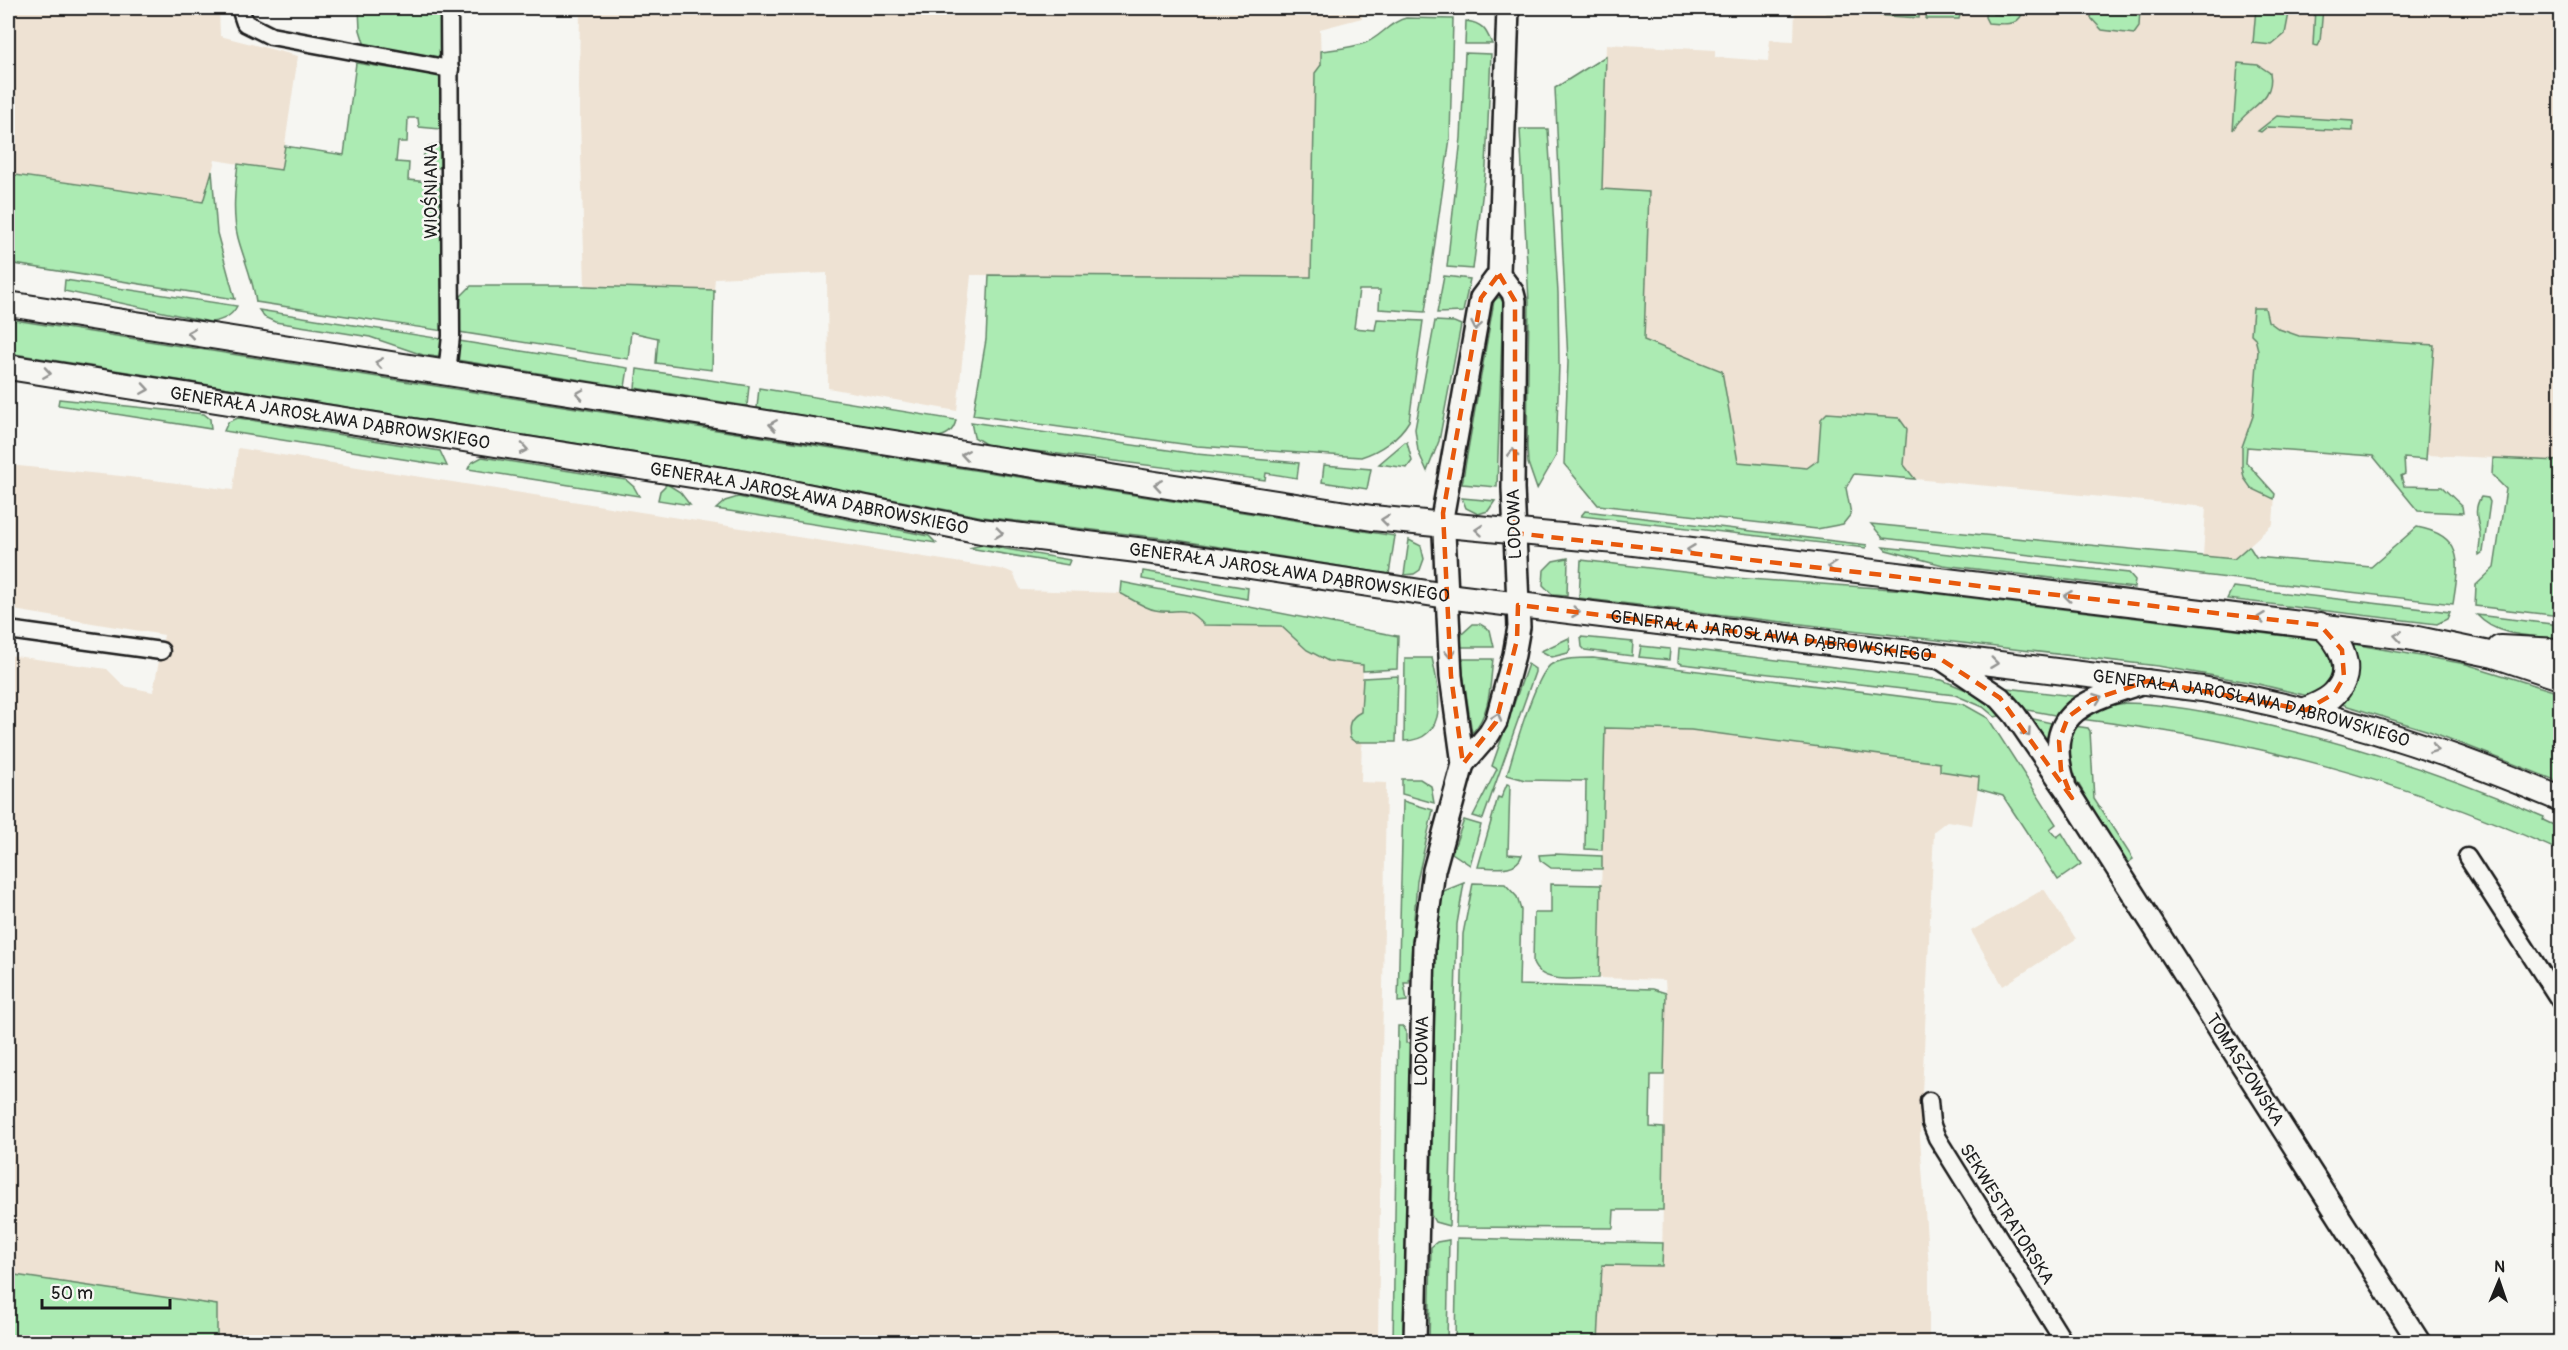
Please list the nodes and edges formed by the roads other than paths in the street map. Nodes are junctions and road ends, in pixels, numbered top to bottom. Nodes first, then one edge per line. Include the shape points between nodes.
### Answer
1 (240, 8) edge
2 (450, 8) edge
3 (1509, 8) edge
4 (450, 69) junction
5 (1499, 274) junction
6 (8, 304) edge
7 (8, 367) edge
8 (447, 374) junction
9 (1443, 526) junction
10 (1515, 533) junction
11 (1447, 596) junction
12 (1518, 605) junction
13 (2320, 625) junction
14 (8, 630) edge
15 (2455, 646) junction
16 (160, 651) dead end
17 (2560, 651) edge
18 (1936, 656) junction
19 (2560, 677) edge
20 (2148, 681) junction
21 (2306, 710) junction
22 (1463, 764) junction
23 (2072, 798) junction
24 (2560, 799) edge
25 (2467, 857) dead end
26 (2560, 1001) edge
27 (1929, 1101) dead end
28 (1415, 1342) edge
29 (2064, 1342) edge
30 (2418, 1342) edge

1 - 4 street via 244,23 271,36
2 - 4 street, WIOŚNIANA
3 - 5 street
4 - 8 street, WIOŚNIANA via 451,336
5 -> 9 street, LODOWA via 1481,298 1446,488
10 -> 5 street, LODOWA via 1515,301
8 -> 6 main road
7 -> 11 main road, GENERAŁA JAROSŁAWA DĄBROWSKIEGO via 736,482 981,531 1178,555
9 -> 8 main road via 1269,503
10 -> 9 main road
9 - 11 street, LODOWA
10 - 12 street, LODOWA
13 -> 10 main road via 1626,542
11 - 12 main road, GENERAŁA JAROSŁAWA DĄBROWSKIEGO
11 -> 22 street, LODOWA via 1451,676
12 -> 18 main road, GENERAŁA JAROSŁAWA DĄBROWSKIEGO
22 -> 12 street, LODOWA via 1496,722 1517,640
15 -> 13 main road
13 - 21 main road via 2342,650 2344,677 2335,693
14 - 16 street
15 - 17 main road
15 - 19 main road
18 -> 20 main road, GENERAŁA JAROSŁAWA DĄBROWSKIEGO
18 -> 23 street, TOMASZOWSKA via 2000,698
20 - 21 main road, GENERAŁA JAROSŁAWA DĄBROWSKIEGO
23 -> 20 street, TOMASZOWSKA via 2062,777 2059,755 2068,717 2091,700
21 -> 24 main road, GENERAŁA JAROSŁAWA DĄBROWSKIEGO via 2426,745
22 - 28 street, LODOWA via 1434,870 1424,944
23 - 30 street, TOMASZOWSKA
25 - 26 street
27 - 29 street, SEKWESTRATORSKA via 1937,1138

